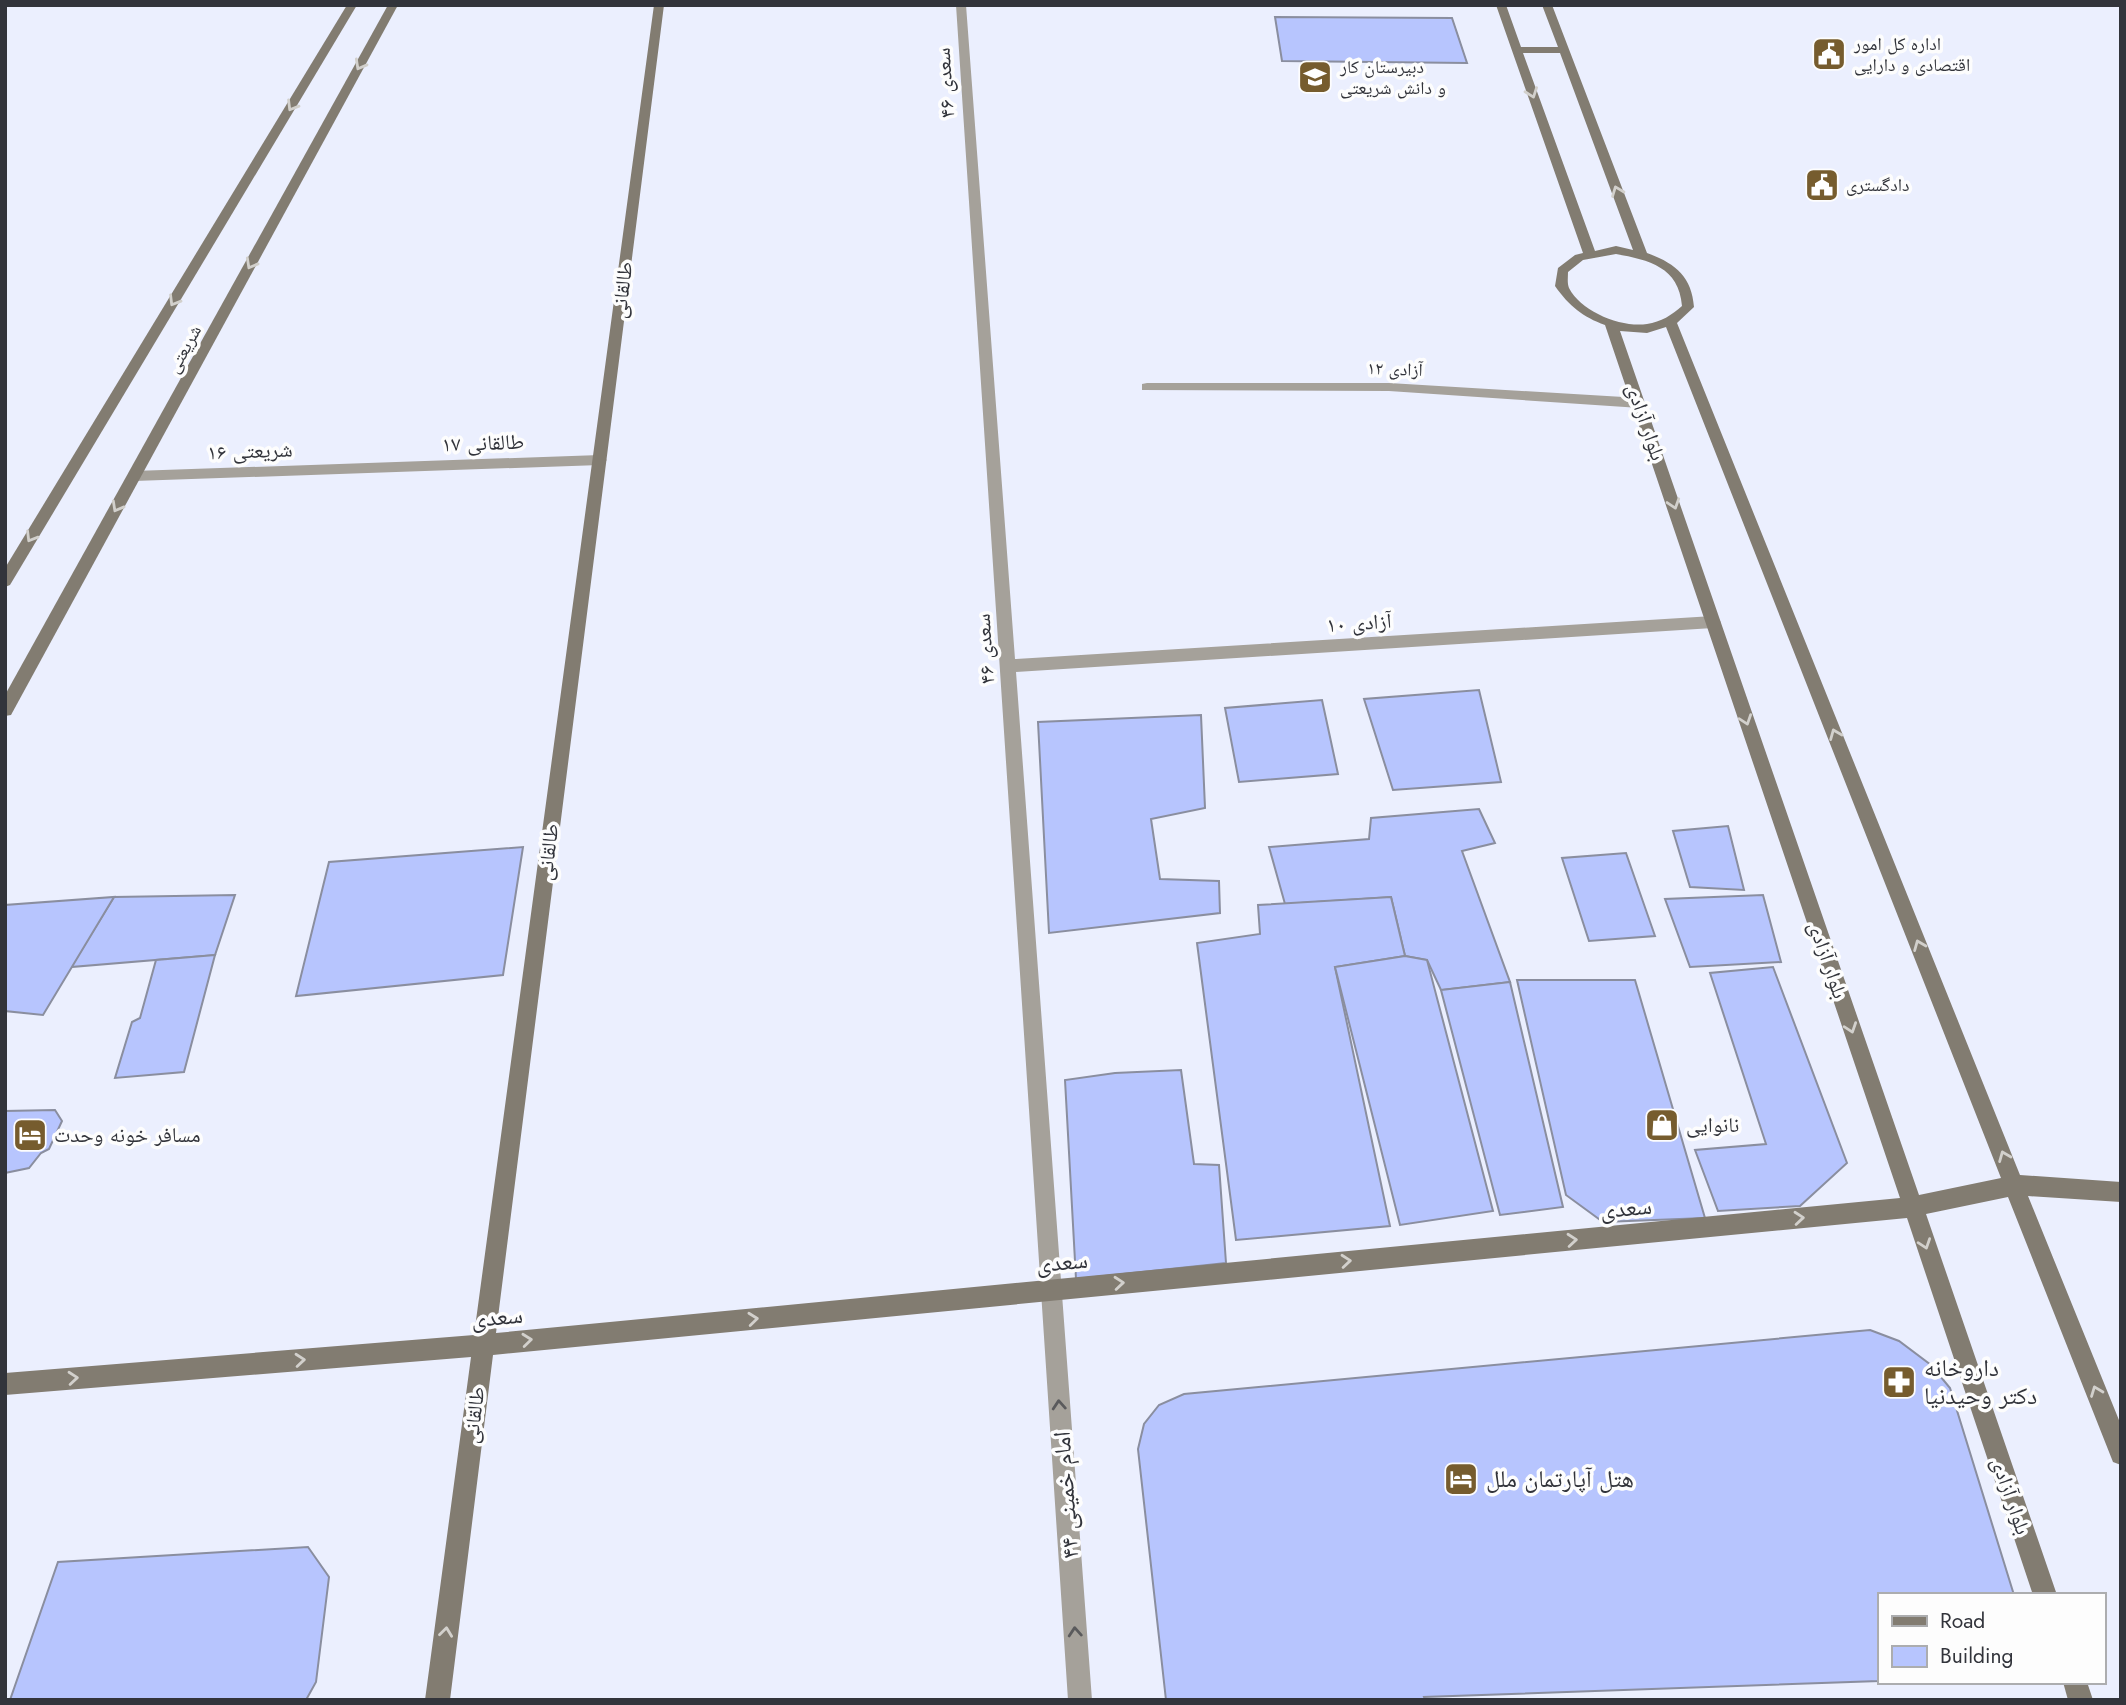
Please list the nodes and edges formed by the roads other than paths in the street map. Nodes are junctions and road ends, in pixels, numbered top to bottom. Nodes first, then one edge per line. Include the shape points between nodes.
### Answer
1 (352, 5) edge
2 (393, 5) edge
3 (659, 5) edge
4 (961, 5) edge
5 (1501, 5) edge
6 (1547, 5) edge
7 (1517, 50) junction
8 (1564, 50) junction
9 (1589, 252) junction
10 (1641, 254) junction
11 (1670, 323) junction
12 (1611, 324) junction
13 (1147, 387) dead end
14 (1640, 403) junction
15 (600, 460) junction
16 (368, 468) joint
17 (134, 475) junction
18 (5, 581) edge
19 (1713, 622) junction
20 (1007, 666) junction
21 (5, 710) edge
22 (2015, 1185) junction
23 (2121, 1192) edge
24 (1912, 1207) junction
25 (1051, 1290) junction
26 (483, 1345) junction
27 (5, 1384) edge
28 (2121, 1454) edge
29 (2044, 1593) edge
30 (437, 1700) edge
31 (1080, 1700) edge

1 -> 18 main road, شریعتی
2 -> 17 main road, شریعتی
3 - 15 main road, طالقانی
4 - 20 street, سعدی ۴۶
5 - 7 main road
6 - 8 main road
7 - 8 main road
7 -> 9 main road
10 -> 8 main road
9 - 10 main road
9 - 12 main road via 1563,270 1560,284 1584,313
10 - 11 main road via 1680,277 1689,292 1688,307
11 - 12 main road via 1633,328
22 -> 11 main road
12 - 14 main road, بلوار آزادی
13 - 14 street, آزادی ۱۲ via 1389,387
14 -> 19 main road, بلوار آزادی
15 - 16 street, طالقانی ۱۷
15 - 26 main road, طالقانی
16 - 17 street, شریعتی ۱۶
17 -> 21 main road, شریعتی
19 - 20 street, آزادی ۱۰
19 -> 24 main road, بلوار آزادی
20 - 25 street, سعدی ۴۶
22 - 23 main road, سعدی
22 - 24 main road, سعدی
28 -> 22 main road
25 -> 24 main road, سعدی
24 -> 29 main road, بلوار آزادی
26 -> 25 main road, سعدی
31 -> 25 street, امام خمینی ۴۴
27 -> 26 main road, سعدی
30 -> 26 main road, طالقانی

